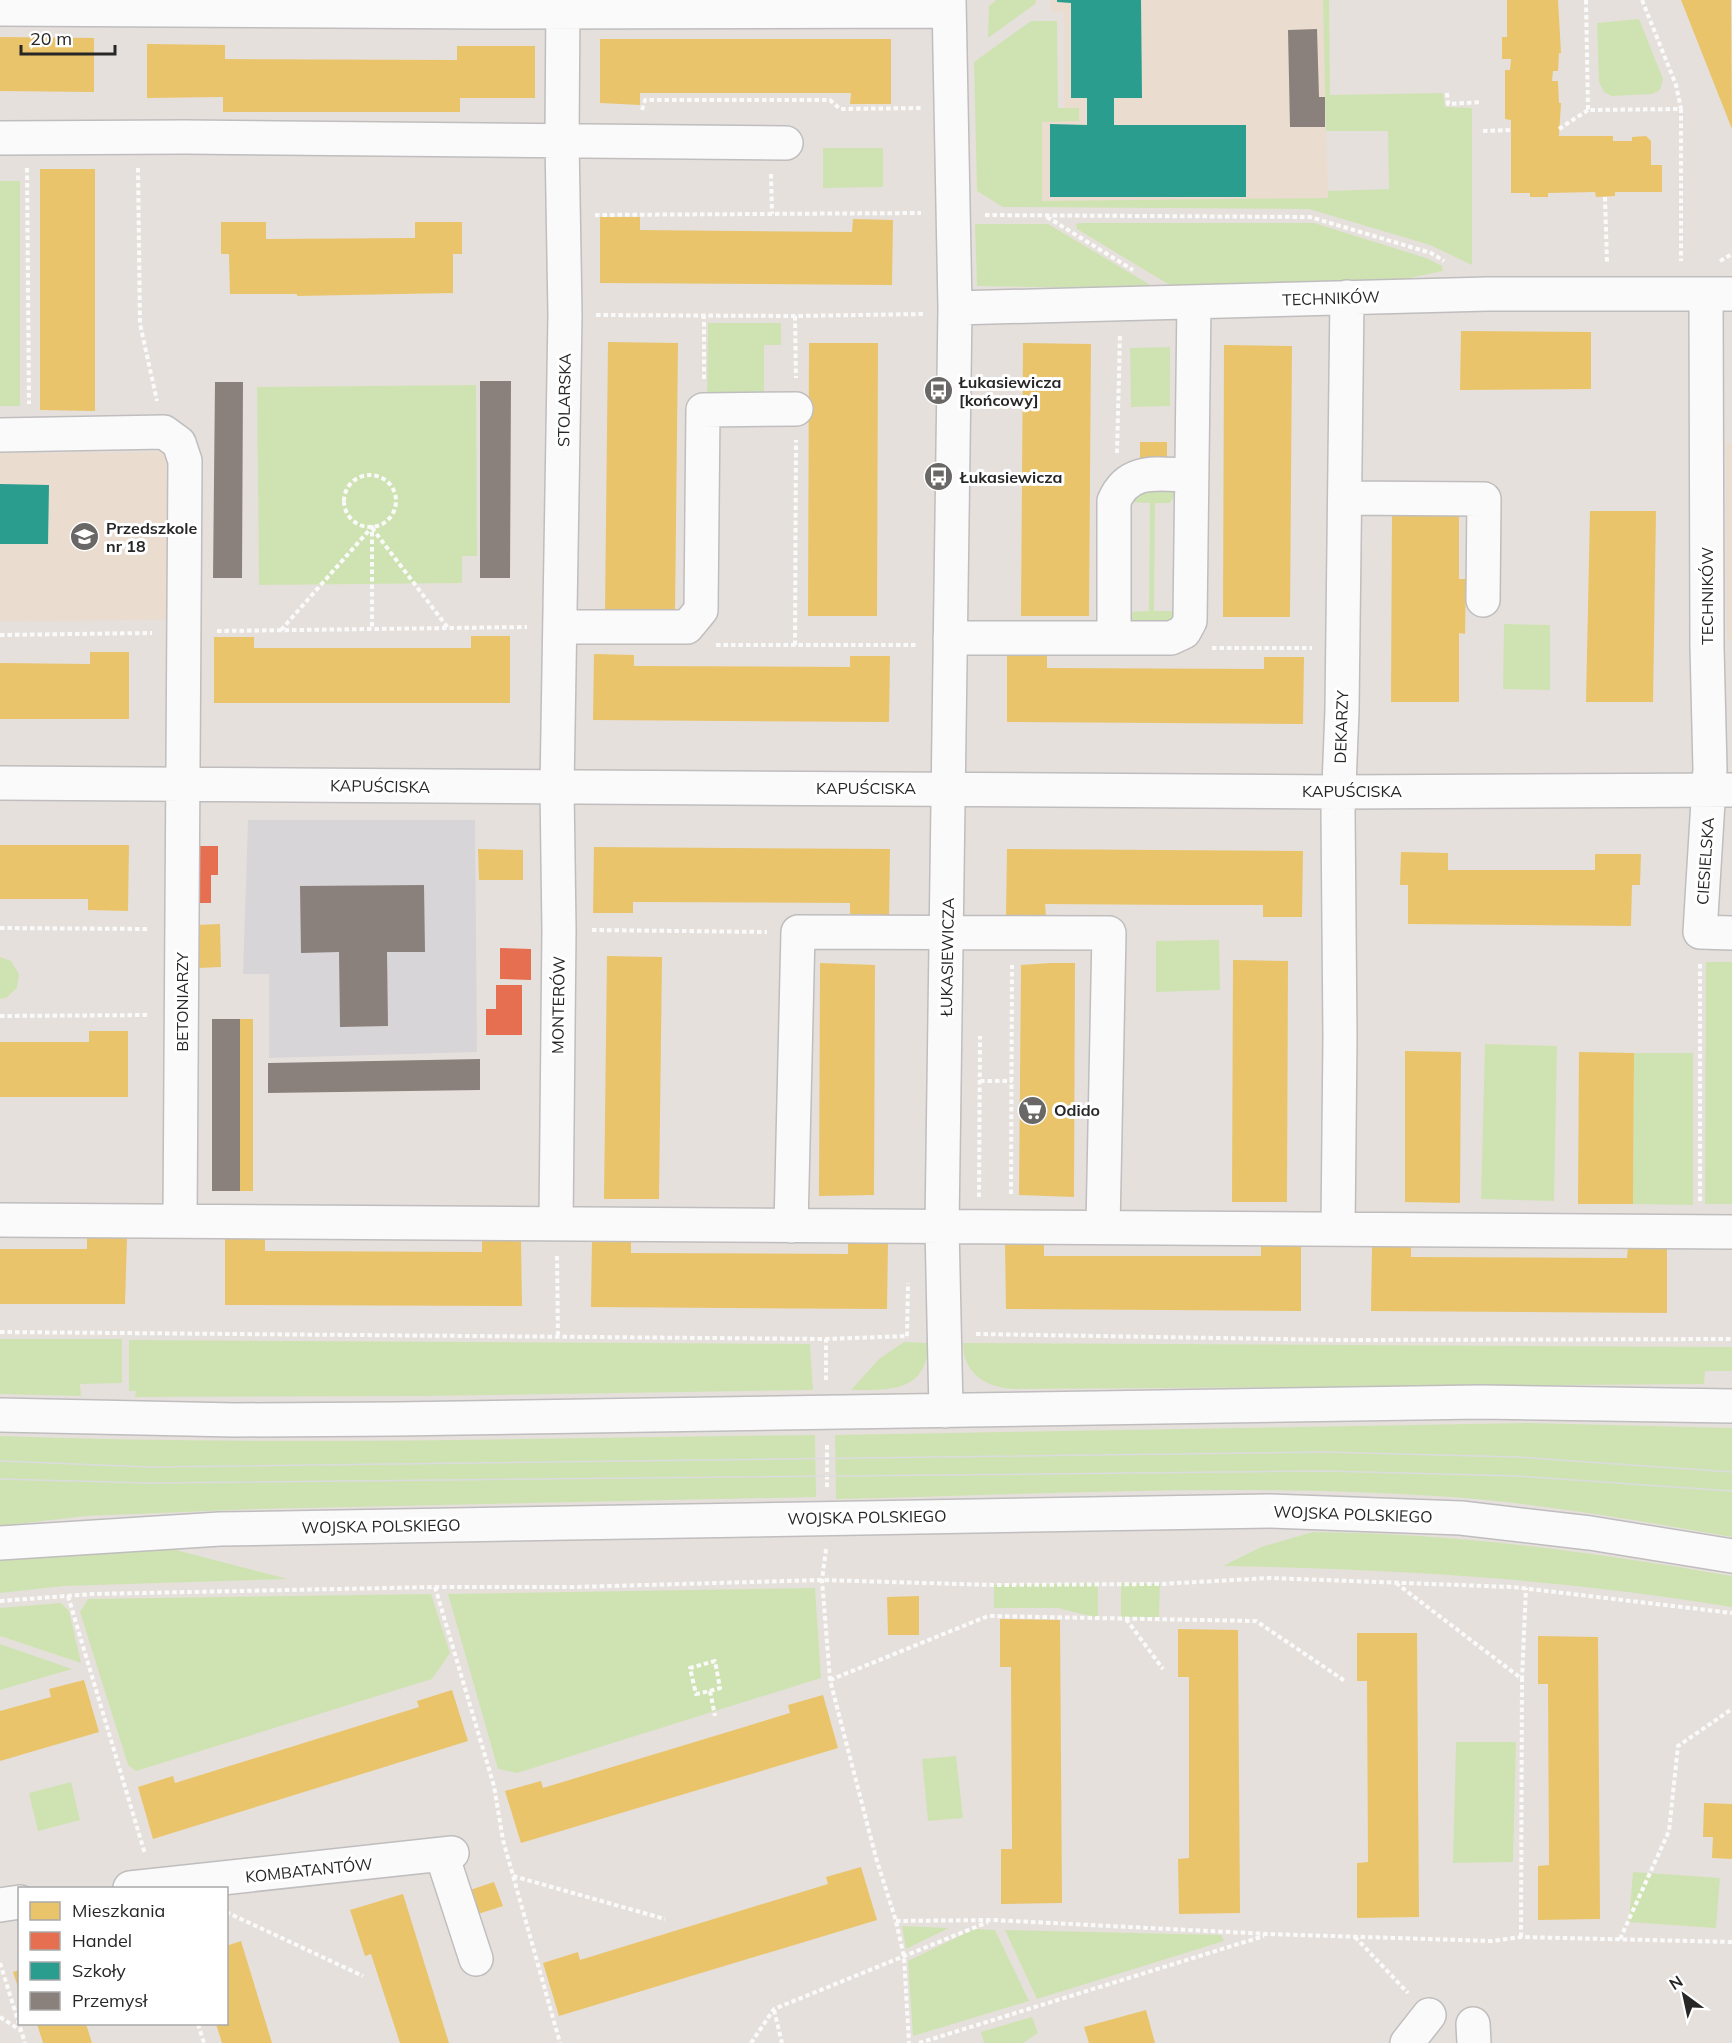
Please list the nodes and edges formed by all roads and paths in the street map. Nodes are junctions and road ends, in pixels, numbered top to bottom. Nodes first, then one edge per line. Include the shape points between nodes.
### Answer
1 (1586, 0) edge
2 (1642, 0) edge
3 (121, 5) edge
4 (563, 6) edge
5 (949, 6) edge
6 (0, 9) edge
7 (1447, 93) dead end
8 (1482, 102) dead end
9 (931, 107) dead end
10 (1681, 109) junction
11 (1588, 110) junction
12 (641, 116) dead end
13 (1559, 129) dead end
14 (1510, 130) dead end
15 (1483, 131) dead end
16 (138, 137) junction
17 (14, 138) edge
18 (562, 141) junction
19 (779, 143) joint
20 (1605, 197) dead end
21 (924, 213) dead end
22 (565, 214) junction
23 (772, 214) junction
24 (980, 215) dead end
25 (1045, 215) junction
26 (1681, 263) dead end
27 (1448, 264) dead end
28 (1607, 264) dead end
29 (1142, 276) dead end
30 (1719, 294) edge
31 (1347, 297) junction
32 (1194, 302) junction
33 (943, 311) junction
34 (565, 315) junction
35 (704, 315) junction
36 (795, 316) junction
37 (796, 409) junction
38 (29, 410) dead end
39 (704, 410) junction
40 (164, 432) junction
41 (0, 435) edge
42 (1191, 476) junction
43 (1345, 498) junction
44 (372, 527) junction
45 (1483, 600) dead end
46 (562, 627) junction
47 (448, 628) junction
48 (372, 629) junction
49 (281, 631) junction
50 (183, 632) junction
51 (0, 635) edge
52 (1114, 638) junction
53 (938, 641) junction
54 (715, 645) dead end
55 (795, 645) junction
56 (1720, 646) edge
57 (0, 783) edge
58 (184, 783) junction
59 (557, 788) junction
60 (950, 788) junction
61 (1721, 790) edge
62 (1338, 792) junction
63 (0, 928) edge
64 (182, 930) junction
65 (559, 930) junction
66 (798, 932) junction
67 (947, 932) junction
68 (1716, 932) edge
69 (1012, 965) dead end
70 (182, 1014) junction
71 (0, 1016) edge
72 (1012, 1080) junction
73 (980, 1081) dead end
74 (1011, 1194) dead end
75 (0, 1220) edge
76 (180, 1220) junction
77 (556, 1223) junction
78 (791, 1226) junction
79 (942, 1227) junction
80 (1103, 1227) junction
81 (1338, 1229) junction
82 (1700, 1231) junction
83 (1732, 1232) edge
84 (557, 1255) dead end
85 (0, 1332) edge
86 (942, 1335) junction
87 (558, 1336) junction
88 (826, 1339) junction
89 (1732, 1339) edge
90 (1732, 1406) edge
91 (946, 1411) junction
92 (826, 1412) junction
93 (0, 1415) edge
94 (826, 1517) junction
95 (0, 1543) edge
96 (1732, 1556) edge
97 (822, 1580) junction
98 (1396, 1582) junction
99 (435, 1587) junction
100 (1526, 1588) junction
101 (68, 1596) junction
102 (0, 1601) edge
103 (1732, 1613) edge
104 (1125, 1618) junction
105 (1163, 1669) dead end
106 (1522, 1679) junction
107 (830, 1680) junction
108 (1345, 1681) dead end
109 (710, 1691) junction
110 (1732, 1709) edge
111 (716, 1716) dead end
112 (512, 1876) junction
113 (142, 1887) edge
114 (18, 1902) edge
115 (0, 1905) edge
116 (228, 1913) edge
117 (665, 1919) dead end
118 (992, 1920) junction
119 (897, 1921) junction
120 (1268, 1934) junction
121 (1521, 1937) junction
122 (1620, 1939) junction
123 (1732, 1942) edge
124 (904, 1957) junction
125 (476, 1959) dead end
126 (0, 1963) edge
127 (363, 1976) dead end
128 (774, 2009) junction
129 (1429, 2014) dead end
130 (0, 2017) edge
131 (18, 2021) edge
132 (19, 2025) edge
133 (198, 2025) edge
134 (21, 2031) junction
135 (25, 2043) edge
136 (204, 2043) edge
137 (560, 2043) edge
138 (751, 2043) edge
139 (782, 2043) edge
140 (909, 2043) edge
141 (919, 2043) edge
142 (1407, 2043) edge

1 - 11 path
2 - 10 path via 1676,85
3 - 4 street
3 - 6 street
4 - 5 street
4 - 18 street, STOLARSKA
5 - 33 street, ŁUKASIEWICZA
7 - 8 path via 1448,104
9 - 12 path via 840,109 830,100 645,100
10 - 11 path
10 - 26 path
11 - 13 path
14 - 15 path
16 - 17 street
16 - 18 street
16 - 40 path via 140,324
17 - 38 path
18 - 19 street
18 - 22 street, STOLARSKA
19 - 23 path
20 - 28 path
21 - 23 path
22 - 23 path
22 - 34 street, STOLARSKA
24 - 25 path
25 - 27 path via 1310,217 1431,253
25 - 29 path
30 - 31 street, TECHNIKÓW
30 - 56 street, TECHNIKÓW
31 - 32 street, TECHNIKÓW
31 - 43 street, DEKARZY
32 - 33 street, TECHNIKÓW
32 - 42 street
33 - 36 path
33 - 53 street, ŁUKASIEWICZA
34 - 35 path
34 - 46 street, STOLARSKA
35 - 36 path
35 - 39 path
36 - 37 path
37 - 39 street
37 - 55 path
39 - 46 street via 701,610 687,627
40 - 41 street
40 - 50 street, BETONIARZY via 179,443 185,461
42 - 52 street via 1139,475 1120,488 1114,501
42 - 52 street via 1190,621 1184,632 1171,638
43 - 45 street via 1484,499
43 - 62 street, DEKARZY
44 - 44 path via 386,521 396,500 385,480 368,475 352,483 344,499 355,522
44 - 47 path
44 - 48 path
44 - 49 path
46 - 47 path
46 - 59 street, STOLARSKA
47 - 48 path
48 - 49 path
49 - 50 path
50 - 51 path
50 - 58 street, BETONIARZY
52 - 53 street
53 - 55 path
53 - 60 street, ŁUKASIEWICZA
54 - 55 path
56 - 61 street, TECHNIKÓW
57 - 58 street, KAPUŚCISKA
58 - 59 street, KAPUŚCISKA
58 - 64 street, BETONIARZY
59 - 60 street, KAPUŚCISKA
59 - 65 street, MONTERÓW
60 - 62 street, KAPUŚCISKA
60 - 67 street, ŁUKASIEWICZA
61 - 62 street, KAPUŚCISKA
61 - 68 street, CIESIELSKA
62 - 81 street, DEKARZY
63 - 64 path
64 - 70 street, BETONIARZY
65 - 66 path
65 - 77 street, MONTERÓW
66 - 67 street
66 - 78 street
67 - 79 street, ŁUKASIEWICZA
67 - 80 street via 1108,933
68 - 82 path
69 - 72 path
70 - 71 path
70 - 76 street, BETONIARZY
72 - 73 path
72 - 74 path
75 - 76 street
76 - 77 street
77 - 78 street
78 - 79 street
79 - 80 street
79 - 86 street, ŁUKASIEWICZA
80 - 81 street
81 - 82 street
82 - 83 street
84 - 87 path
85 - 87 path
86 - 88 path
86 - 89 path
86 - 91 street, ŁUKASIEWICZA
87 - 88 path
88 - 92 path
90 - 91 street via 1481,1402
91 - 92 street
92 - 93 street via 270,1420
92 - 94 path
94 - 95 street, WOJSKA POLSKIEGO via 220,1529
94 - 96 street, WOJSKA POLSKIEGO via 1270,1511 1401,1514 1533,1526
94 - 97 path via 828,1538
97 - 98 path via 994,1585 1160,1584 1270,1578
97 - 99 path
97 - 107 path
98 - 100 path
98 - 106 path
99 - 101 path
99 - 112 path via 494,1785
100 - 103 path
100 - 106 path
101 - 102 path
101 - 113 path
104 - 105 path
104 - 107 path via 988,1616
104 - 108 path via 1256,1621
106 - 121 path
107 - 119 path via 876,1858
109 - 109 path via 696,1694 690,1668 715,1661 720,1688
109 - 111 path
110 - 122 path via 1678,1746 1669,1831
112 - 117 path
112 - 137 path
113 - 125 street, KOMBATANTÓW via 447,1854
114 - 115 street
116 - 127 path
118 - 119 path
118 - 120 path
118 - 124 path
119 - 124 path
120 - 121 path via 1492,1941
120 - 141 path
121 - 122 path
122 - 123 path
124 - 128 path
124 - 140 path
126 - 131 path
128 - 138 path
128 - 139 path
129 - 142 street
130 - 134 path
132 - 134 path
133 - 136 path
134 - 135 path

